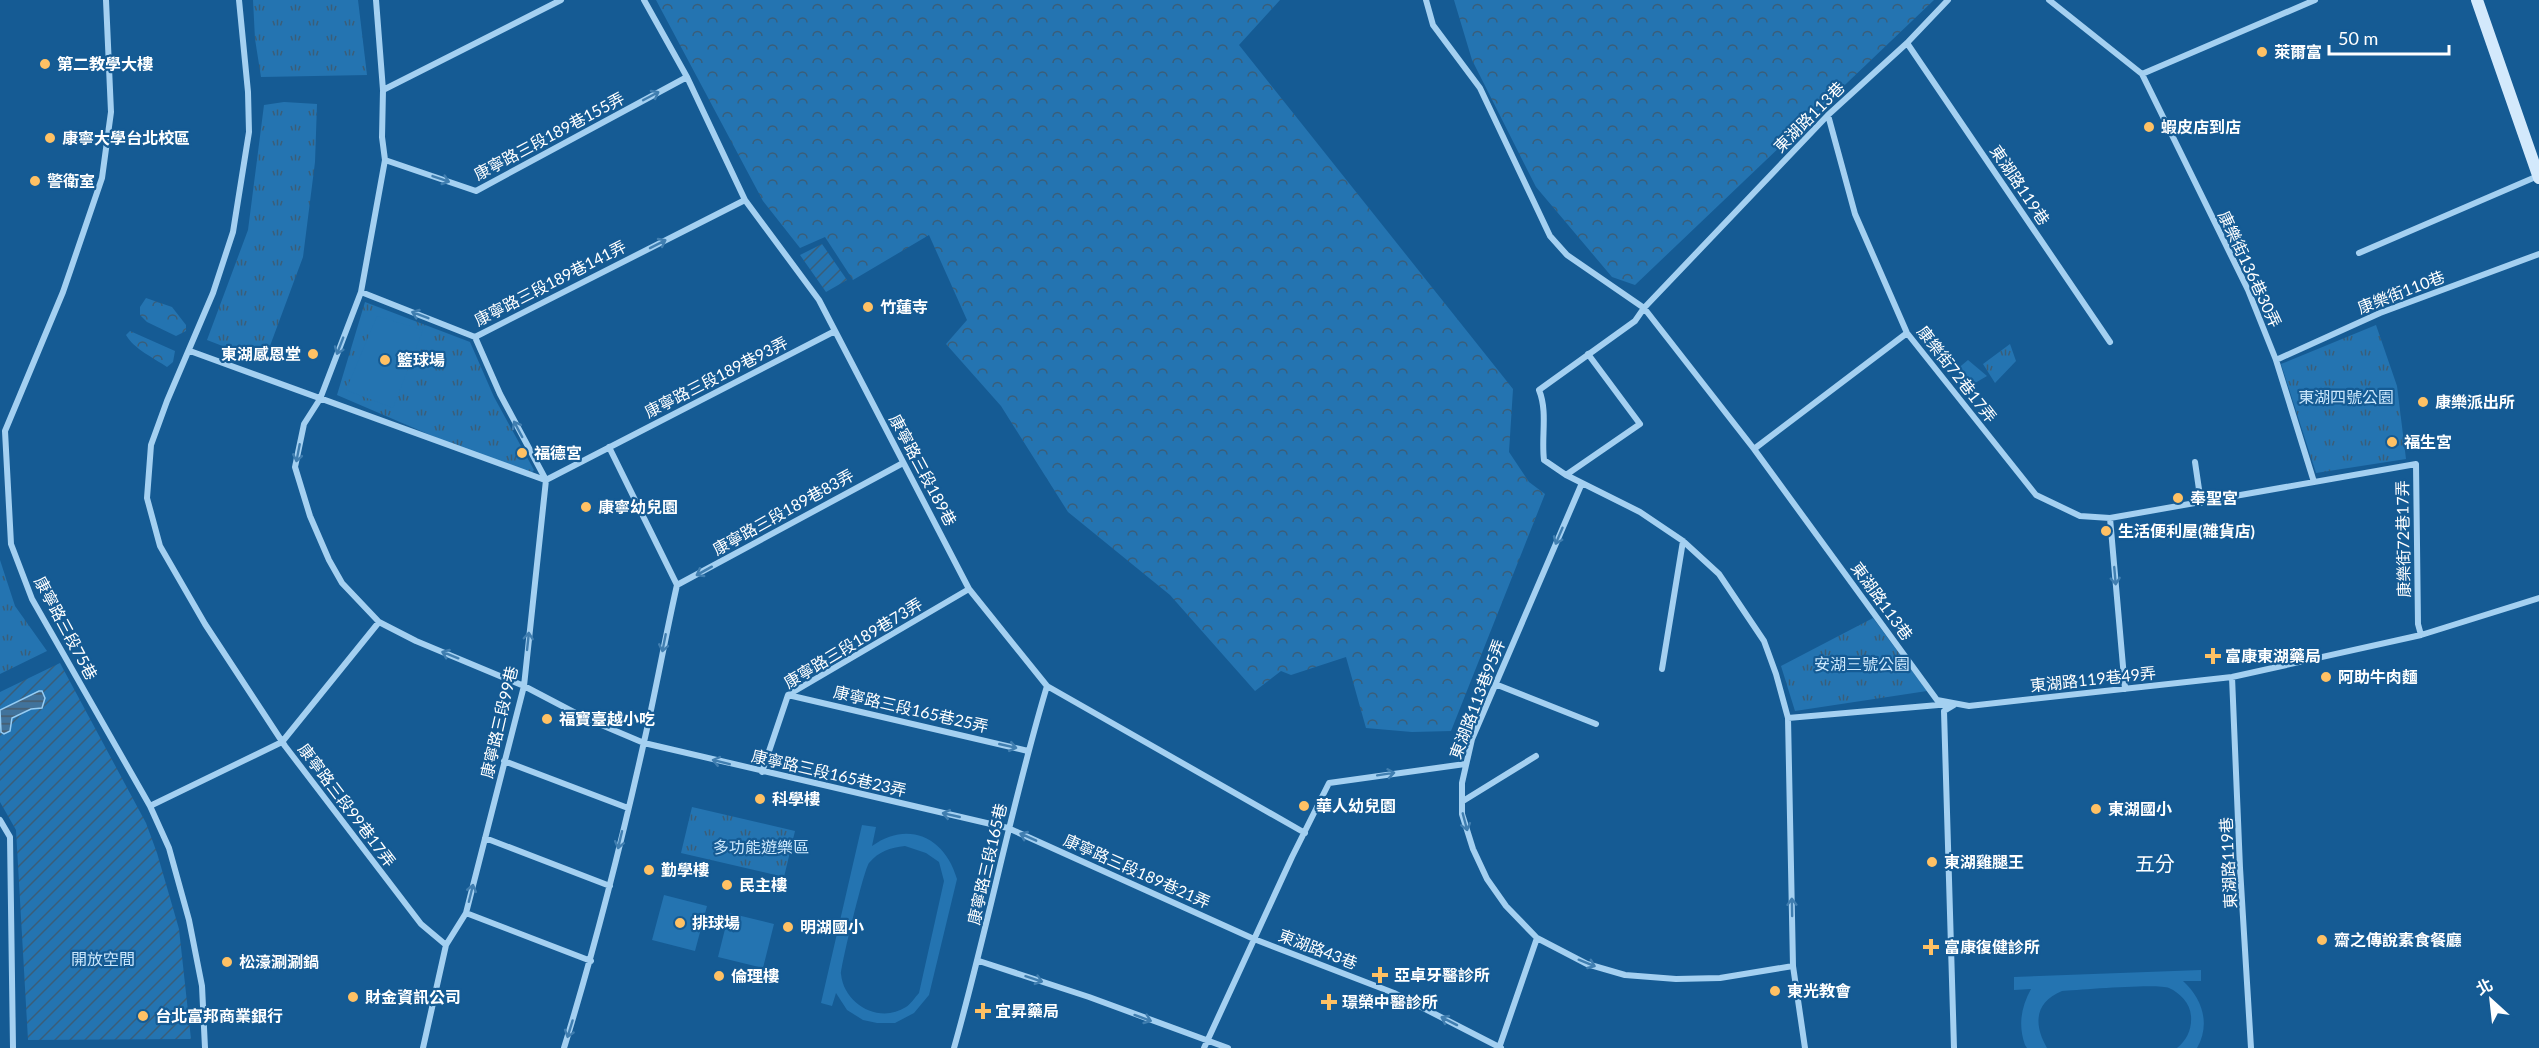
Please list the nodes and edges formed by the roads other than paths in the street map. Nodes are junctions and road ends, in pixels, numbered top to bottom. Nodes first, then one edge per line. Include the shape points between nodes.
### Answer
1 (106, 0) edge
2 (239, 0) edge
3 (376, 0) edge
4 (561, 0) edge
5 (644, 0) edge
6 (1426, 0) edge
7 (1948, 0) edge
8 (2049, 0) edge
9 (2314, 0) edge
10 (2477, 0) edge
11 (1906, 43) junction
12 (2142, 74) junction
13 (687, 77) junction
14 (383, 90) junction
15 (1828, 115) junction
16 (385, 160) junction
17 (2539, 177) edge
18 (746, 200) junction
19 (2359, 253) dead end
20 (2539, 254) edge
21 (361, 292) junction
22 (1644, 308) junction
23 (835, 331) junction
24 (1907, 333) junction
25 (475, 337) junction
26 (2110, 342) dead end
27 (190, 351) junction
28 (1588, 354) junction
29 (2276, 360) junction
30 (320, 399) junction
31 (609, 447) junction
32 (1754, 449) junction
33 (2195, 462) dead end
34 (903, 463) junction
35 (1566, 475) junction
36 (546, 480) junction
37 (2314, 482) junction
38 (1582, 483) junction
39 (2201, 503) junction
40 (2110, 518) junction
41 (1683, 541) junction
42 (677, 585) junction
43 (969, 589) junction
44 (2539, 598) edge
45 (379, 622) junction
46 (2421, 635) junction
47 (1662, 669) dead end
48 (2232, 677) junction
49 (1495, 684) junction
50 (524, 686) junction
51 (1047, 686) junction
52 (2125, 688) junction
53 (788, 695) junction
54 (1957, 703) junction
55 (1788, 718) junction
56 (1596, 724) dead end
57 (282, 742) junction
58 (644, 743) junction
59 (1028, 751) junction
60 (1536, 756) dead end
61 (504, 761) junction
62 (1465, 764) junction
63 (762, 772) junction
64 (1464, 801) junction
65 (150, 806) junction
66 (628, 808) junction
67 (0, 820) edge
68 (1008, 828) junction
69 (1305, 833) junction
70 (0, 837) edge
71 (9, 837) junction
72 (486, 838) junction
73 (610, 886) junction
74 (466, 913) junction
75 (1537, 938) junction
76 (1254, 939) junction
77 (446, 945) junction
78 (591, 961) junction
79 (979, 961) junction
80 (1793, 966) junction
81 (1207, 1041) junction
82 (13, 1048) edge
83 (205, 1048) edge
84 (423, 1048) edge
85 (564, 1048) edge
86 (954, 1048) edge
87 (1204, 1048) edge
88 (1228, 1048) edge
89 (1500, 1048) edge
90 (1805, 1048) edge
91 (1954, 1048) edge
92 (2251, 1048) edge

1 - 65 street, 康寧路三段75巷 via 111,112 102,178 63,292 5,430 6,479 11,544 32,599
2 - 27 street via 249,132 233,232
3 - 14 street, 康寧路三段165巷23弄
4 - 14 street
5 - 13 street, 康寧路三段189巷
6 - 22 street, 東湖路113巷 via 1433,25 1480,88 1550,237 1567,255
7 - 11 street, 東湖路113巷
8 - 12 street
9 - 12 street
10 - 17 street
11 - 15 street, 東湖路113巷
11 - 26 street, 東湖路119巷
12 - 29 street, 康樂街136巷30弄 via 2248,290
16 -> 13 street, 康寧路三段189巷155弄 via 476,191
13 - 18 street, 康寧路三段189巷
14 - 16 street, 康寧路三段165巷23弄
15 - 22 street, 東湖路113巷
15 - 24 street, 康樂街72巷17弄 via 1855,214
16 - 21 street, 康寧路三段165巷23弄
17 - 19 street
18 - 23 street, 康寧路三段189巷 via 819,300
25 -> 18 street, 康寧路三段189巷141弄
20 - 29 street, 康樂街110巷 via 2380,313
25 -> 21 street, 康寧路三段189巷141弄
21 -> 30 street, 康寧路三段165巷23弄
22 - 28 street via 1635,321
22 - 32 street, 東湖路113巷
23 - 31 street, 康寧路三段189巷93弄
23 - 34 street, 康寧路三段189巷
24 - 32 street
24 - 40 street, 康樂街72巷17弄 via 2036,495 2080,516
36 -> 25 street
27 - 30 street
27 - 57 street via 166,401 151,445 147,498 160,546
28 - 35 street via 1539,390 1544,402 1544,460
28 - 35 street via 1640,424
29 - 37 street, 康樂街136巷30弄
30 - 36 street
30 -> 45 street, 康寧路三段165巷23弄 via 304,424 295,467 309,516 329,560 342,583
31 - 36 street, 康寧路三段189巷93弄
31 - 42 street
32 - 54 street, 東湖路113巷 via 1937,700
33 - 39 street
34 -> 42 street, 康寧路三段189巷83弄
34 - 43 street, 康寧路三段189巷
35 - 38 street
50 -> 36 street, 康寧路三段99巷
37 - 39 street, 康樂街72巷17弄
37 - 46 street, 康樂街72巷17弄 via 2416,464
38 - 41 street via 1640,512
38 -> 49 street, 東湖路113巷95弄
39 - 40 street, 康樂街72巷17弄
40 -> 52 street
41 - 47 street
41 - 55 street via 1719,574 1764,641
42 -> 58 street
43 - 51 street, 康寧路三段189巷
43 - 53 street, 康寧路三段189巷73弄
44 - 46 street, 東湖路119巷49弄
50 -> 45 street, 康寧路三段165巷23弄
45 - 57 street, 康寧路三段99巷17弄
46 - 48 street, 東湖路119巷49弄
48 - 52 street, 東湖路119巷49弄
48 - 92 street, 東湖路119巷
49 - 56 street
49 - 62 street, 東湖路113巷95弄
50 - 58 street, 康寧路三段165巷23弄
50 - 61 street, 康寧路三段99巷
51 - 59 street, 康寧路三段165巷
51 - 69 street, 康寧路三段189巷
52 - 54 street, 東湖路119巷49弄 via 1970,706
53 -> 59 street, 康寧路三段165巷25弄
53 - 63 street, 康寧路三段189巷73弄
54 - 55 street
54 - 91 street via 1944,711
80 -> 55 street
57 - 65 street
57 - 77 street, 康寧路三段99巷17弄 via 421,924
63 -> 58 street, 康寧路三段165巷23弄
58 - 66 street
59 - 68 street, 康寧路三段165巷
60 - 64 street
61 - 66 street
61 - 72 street, 康寧路三段99巷
62 - 64 street, 東湖路113巷95弄
69 -> 62 street via 1329,783
68 -> 63 street, 康寧路三段165巷23弄
64 -> 75 street, 東湖路113巷95弄 via 1462,814 1487,879
65 - 83 street, 康寧路三段75巷 via 169,848 189,920 202,986
66 -> 73 street
67 - 71 street
76 -> 68 street, 康寧路三段189巷21弄
68 - 79 street, 康寧路三段165巷
69 - 76 street
70 - 71 street
71 - 82 street
72 - 73 street
74 -> 72 street, 康寧路三段99巷
73 - 78 street
74 - 77 street, 康寧路三段99巷
74 - 78 street
75 -> 80 street, 東湖路113巷95弄 via 1587,964 1625,975 1720,978
75 - 89 street
76 - 81 street
89 -> 76 street, 東湖路43巷 via 1394,993
77 - 84 street, 康寧路三段99巷
78 -> 85 street
79 -> 81 street
79 - 86 street, 康寧路三段165巷
80 - 90 street
81 - 87 street
81 - 88 street

